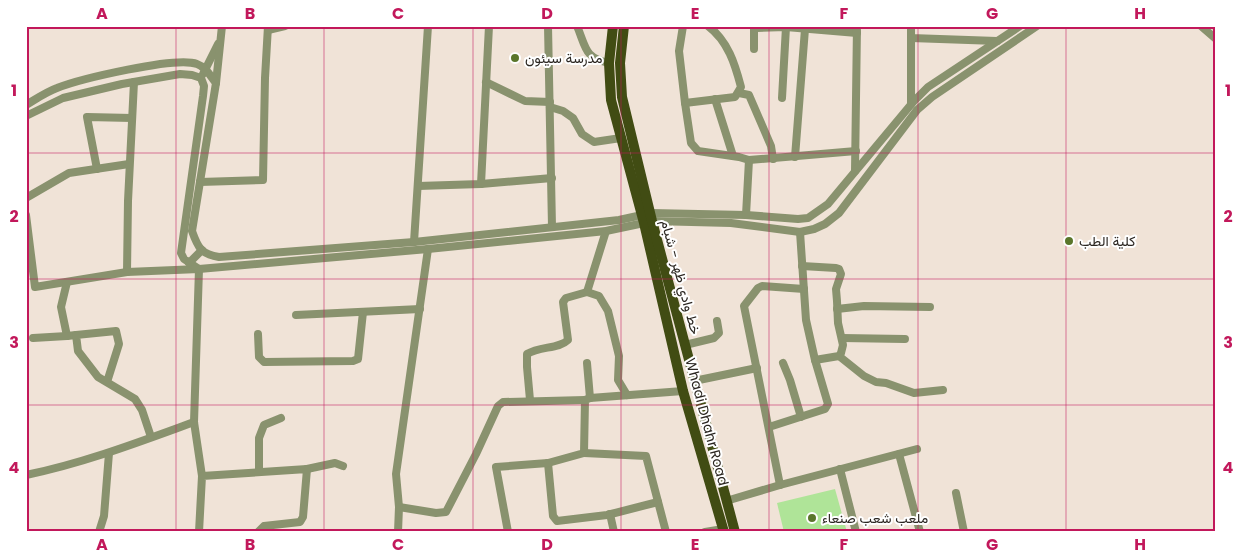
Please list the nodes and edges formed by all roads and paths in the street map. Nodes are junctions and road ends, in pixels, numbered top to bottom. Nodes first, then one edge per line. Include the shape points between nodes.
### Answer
1 (285, 26) edge
2 (428, 26) edge
3 (489, 26) edge
4 (548, 26) edge
5 (577, 26) edge
6 (613, 26) edge
7 (624, 26) edge
8 (683, 26) edge
9 (708, 26) edge
10 (912, 26) edge
11 (1037, 26) edge
12 (1201, 26) edge
13 (786, 27) edge
14 (1016, 27) edge
15 (222, 28) edge
16 (268, 28) edge
17 (805, 29) junction
18 (857, 29) edge
19 (910, 38) junction
20 (1216, 39) edge
21 (997, 41) junction
22 (754, 49) dead end
23 (609, 63) junction
24 (206, 70) junction
25 (201, 78) junction
26 (134, 82) junction
27 (486, 82) junction
28 (216, 83) junction
29 (739, 93) junction
30 (782, 98) dead end
31 (715, 99) junction
32 (685, 103) junction
33 (550, 104) junction
34 (911, 104) junction
35 (26, 105) edge
36 (26, 116) edge
37 (132, 118) junction
38 (621, 138) junction
39 (856, 151) junction
40 (733, 156) junction
41 (795, 157) junction
42 (773, 158) junction
43 (749, 160) junction
44 (129, 164) junction
45 (96, 169) junction
46 (855, 171) junction
47 (552, 178) junction
48 (200, 182) junction
49 (480, 184) junction
50 (418, 186) junction
51 (26, 198) edge
52 (26, 215) edge
53 (746, 215) junction
54 (647, 218) junction
55 (552, 227) junction
56 (606, 231) junction
57 (800, 232) junction
58 (414, 242) junction
59 (428, 249) junction
60 (202, 250) junction
61 (189, 263) junction
62 (802, 266) junction
63 (199, 270) junction
64 (127, 272) junction
65 (67, 282) junction
66 (35, 287) junction
67 (26, 288) edge
68 (804, 289) junction
69 (587, 292) junction
70 (930, 307) dead end
71 (420, 308) junction
72 (838, 308) junction
73 (362, 312) junction
74 (296, 315) dead end
75 (718, 321) dead end
76 (258, 334) dead end
77 (76, 335) junction
78 (67, 336) junction
79 (34, 338) dead end
80 (842, 338) junction
81 (905, 339) dead end
82 (685, 345) junction
83 (839, 356) junction
84 (815, 360) junction
85 (587, 363) dead end
86 (783, 363) dead end
87 (757, 368) junction
88 (694, 380) junction
89 (106, 382) junction
90 (943, 390) dead end
91 (683, 391) junction
92 (627, 395) junction
93 (588, 399) junction
94 (530, 400) junction
95 (801, 417) junction
96 (281, 418) dead end
97 (194, 422) junction
98 (769, 428) junction
99 (152, 438) junction
100 (917, 449) dead end
101 (109, 453) junction
102 (584, 453) junction
103 (899, 454) junction
104 (548, 463) junction
105 (343, 466) dead end
106 (307, 469) junction
107 (840, 469) junction
108 (259, 472) junction
109 (26, 475) edge
110 (202, 476) junction
111 (780, 485) junction
112 (956, 493) dead end
113 (726, 501) junction
114 (658, 502) junction
115 (399, 507) junction
116 (610, 514) junction
117 (398, 523) junction
118 (723, 530) edge
119 (99, 532) edge
120 (198, 532) edge
121 (258, 532) edge
122 (390, 532) edge
123 (398, 532) edge
124 (508, 532) edge
125 (614, 532) edge
126 (666, 532) edge
127 (705, 532) edge
128 (735, 532) edge
129 (856, 532) edge
130 (920, 532) edge
131 (964, 532) edge

1 - 16 street
2 - 50 street
3 - 27 street
4 - 33 street
5 - 23 street via 589,55
6 - 23 main road, Whadi Dhahr Road
7 - 54 main road, خط وادي ظهر - شبام via 620,63 622,97
8 - 32 street via 679,51
9 - 29 street via 727,46 741,87
10 - 19 street
11 - 57 street via 932,96 917,110 839,213 825,224
12 - 20 street
13 - 17 street
13 - 22 street via 754,29
13 - 30 street
14 - 21 street
15 - 24 street
15 - 28 street
16 - 48 street via 263,180
17 - 18 street
17 - 41 street
18 - 39 street
19 - 21 street
19 - 34 street
21 - 34 street via 928,87
23 - 38 main road, Whadi Dhahr Road via 611,100
24 - 25 street
24 - 28 street
24 - 35 street via 198,64 182,62 118,71 56,88
25 - 26 street via 180,74
25 - 61 street via 203,96 181,253
26 - 36 street via 63,98
26 - 37 street
27 - 33 street via 525,101
27 - 49 street
28 - 48 street
29 - 31 street via 735,97
29 - 42 street via 749,94
31 - 32 street
31 - 40 street
32 - 40 street via 691,143 698,151
33 - 38 street via 573,118 582,134 594,142
33 - 47 street
34 - 46 street
37 - 44 street
37 - 45 street via 87,117
38 - 54 main road, Whadi Dhahr Road
39 - 41 street
39 - 46 street
40 - 43 street
41 - 42 street
42 - 43 street
43 - 53 street
44 - 45 street
44 - 64 street
45 - 51 street via 70,173
46 - 53 street via 828,204 808,218
47 - 49 street
47 - 55 street
48 - 60 street via 192,231
49 - 50 street
50 - 58 street
52 - 66 street
53 - 54 street
54 - 55 street
54 - 56 street
54 - 57 street via 731,223
54 - 82 main road, خط وادي ظهر - شبام
54 - 91 main road, Whadi Dhahr Road
55 - 58 street
56 - 59 street
56 - 69 street
57 - 62 street
58 - 60 street via 219,257 207,255
59 - 63 street
59 - 71 street
60 - 61 street
61 - 63 street
62 - 68 street
62 - 72 street via 839,269
63 - 64 street
63 - 97 street
64 - 65 street
65 - 66 street
65 - 78 street via 61,307
66 - 67 street
68 - 84 street via 806,320
68 - 87 street via 762,286 744,306
69 - 92 street via 599,296 608,311 619,356 618,380
69 - 94 street via 566,298 563,302 568,340 527,354
70 - 72 street
71 - 73 street
71 - 115 street via 396,474
72 - 80 street
73 - 74 street
73 - 76 street via 358,359 353,361 264,362 258,357
75 - 82 street via 719,334 714,338
77 - 78 street
77 - 89 street via 78,351 98,377
77 - 89 street via 116,331 119,344
78 - 79 street
80 - 81 street
80 - 83 street
82 - 88 main road, خط وادي ظهر - شبام
83 - 84 street
83 - 90 street via 876,382 914,393
84 - 95 street via 828,404 825,409
85 - 93 street
86 - 95 street
87 - 88 street
87 - 98 street
88 - 113 main road, خط وادي ظهر - شبام
89 - 99 street via 135,399
91 - 92 street
91 - 118 main road, Whadi Dhahr Road
92 - 93 street
93 - 94 street
93 - 102 street
94 - 115 street via 503,402 498,406 446,512
95 - 98 street
96 - 108 street via 264,425 259,438
97 - 99 street
97 - 110 street
98 - 111 street
99 - 101 street
100 - 103 street
101 - 109 street
101 - 119 street via 104,516
102 - 104 street
102 - 114 street via 646,456
103 - 107 street
103 - 130 street
104 - 116 street via 556,521
104 - 124 street via 496,467
105 - 106 street via 335,464
106 - 108 street
106 - 121 street via 300,522 264,526
107 - 111 street
107 - 129 street
108 - 110 street
110 - 120 street
111 - 113 street
112 - 131 street
113 - 128 main road, خط وادي ظهر - شبام
114 - 116 street
114 - 126 street
115 - 117 street
116 - 125 street
117 - 122 street
117 - 123 street
118 - 127 street

